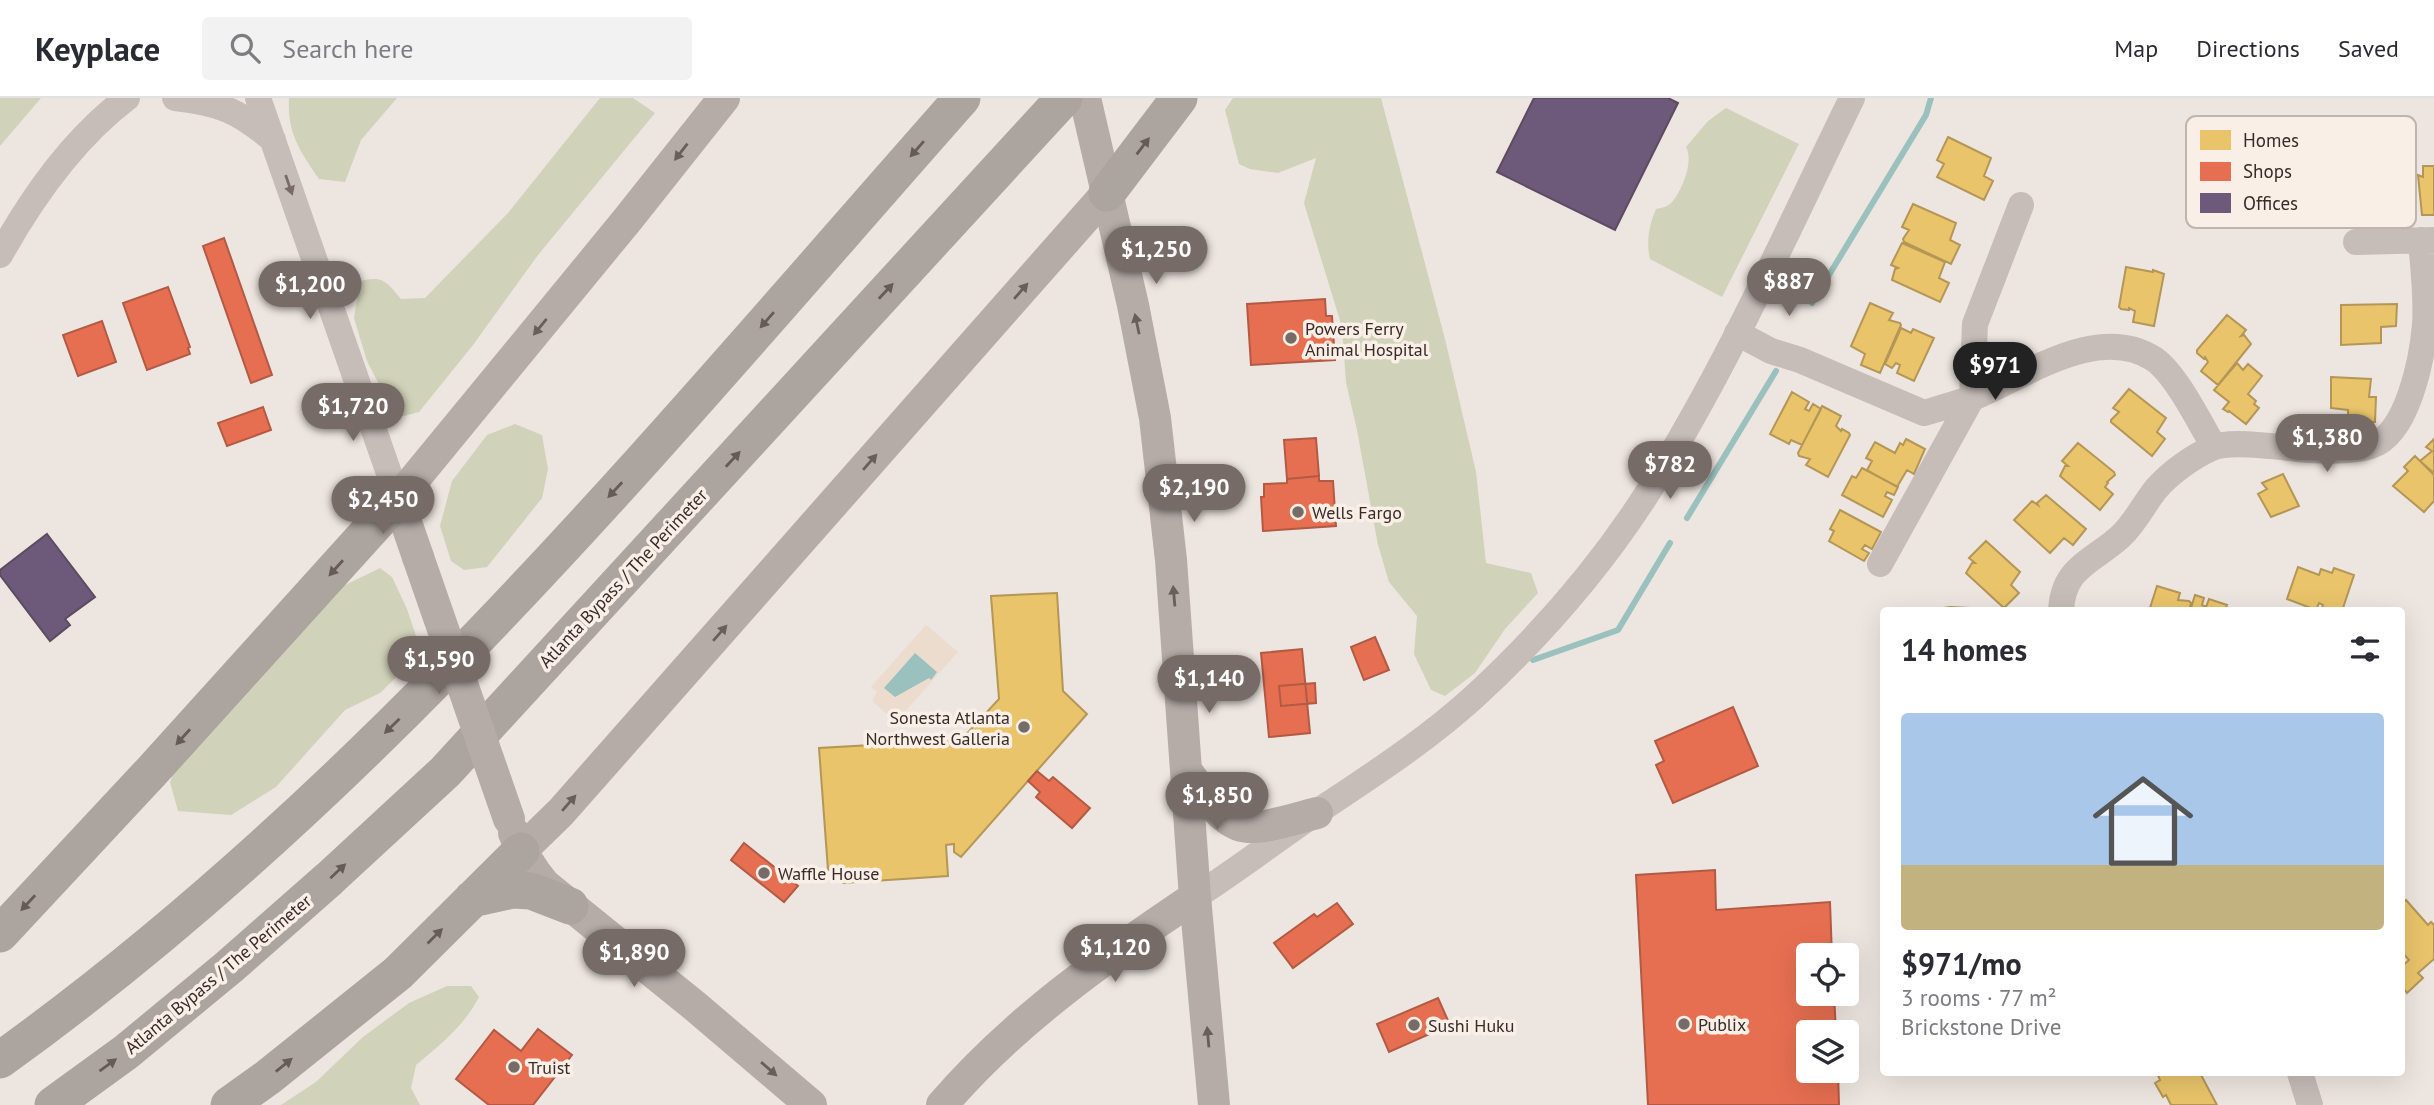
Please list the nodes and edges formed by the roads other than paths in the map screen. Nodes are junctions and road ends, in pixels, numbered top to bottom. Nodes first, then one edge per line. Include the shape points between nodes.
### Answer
1 (175, 98) edge
2 (258, 98) edge
3 (724, 98) edge
4 (962, 98) edge
5 (1064, 98) edge
6 (1084, 98) edge
7 (1180, 98) edge
8 (1852, 98) edge
9 (125, 99) edge
10 (273, 140) junction
11 (1103, 178) junction
12 (2021, 205) dead end
13 (2428, 240) edge
14 (2356, 242) dead end
15 (0, 255) edge
16 (1737, 333) junction
17 (1972, 398) junction
18 (2214, 447) junction
19 (398, 499) junction
20 (1880, 564) dead end
21 (2062, 607) edge
22 (1186, 770) junction
23 (1317, 813) junction
24 (515, 835) junction
25 (1195, 897) junction
26 (472, 899) junction
27 (570, 906) junction
28 (0, 934) edge
29 (0, 1060) edge
30 (2301, 1076) edge
31 (53, 1105) edge
32 (229, 1105) edge
33 (811, 1105) edge
34 (942, 1105) edge
35 (1214, 1105) edge
36 (2310, 1105) edge

1 - 10 street via 232,110
2 - 10 street
3 -> 19 main road
4 -> 29 highway via 644,459 408,710 198,906
31 -> 5 highway, Atlanta Bypass / The Perimeter via 229,967 444,772
6 - 11 main road
11 -> 7 highway
8 - 16 street
9 - 15 street via 60,164
10 -> 19 street
22 -> 11 main road via 1155,418
24 -> 11 main road via 561,812
12 - 17 street via 1975,324
13 - 14 street
13 - 18 street via 2425,324 2417,369 2404,413 2392,431 2372,446 2344,450
16 - 17 street via 1762,334 1794,344 1800,360 1924,413
16 - 23 street via 1650,489 1571,596 1440,726
17 - 18 street via 2081,349 2130,348 2155,360 2173,379
17 - 20 street
18 - 21 street via 2158,487 2122,535 2078,568 2064,587
19 - 24 main road, bridge
19 -> 28 highway
22 - 23 main road via 1216,810 1242,828 1265,827
22 - 25 main road
23 - 25 street
24 - 26 highway
24 - 27 main road via 532,870
25 - 34 main road via 1031,1018
35 -> 25 main road
26 - 27 highway via 531,891
32 -> 26 highway via 398,973
27 -> 33 main road
30 - 36 street

